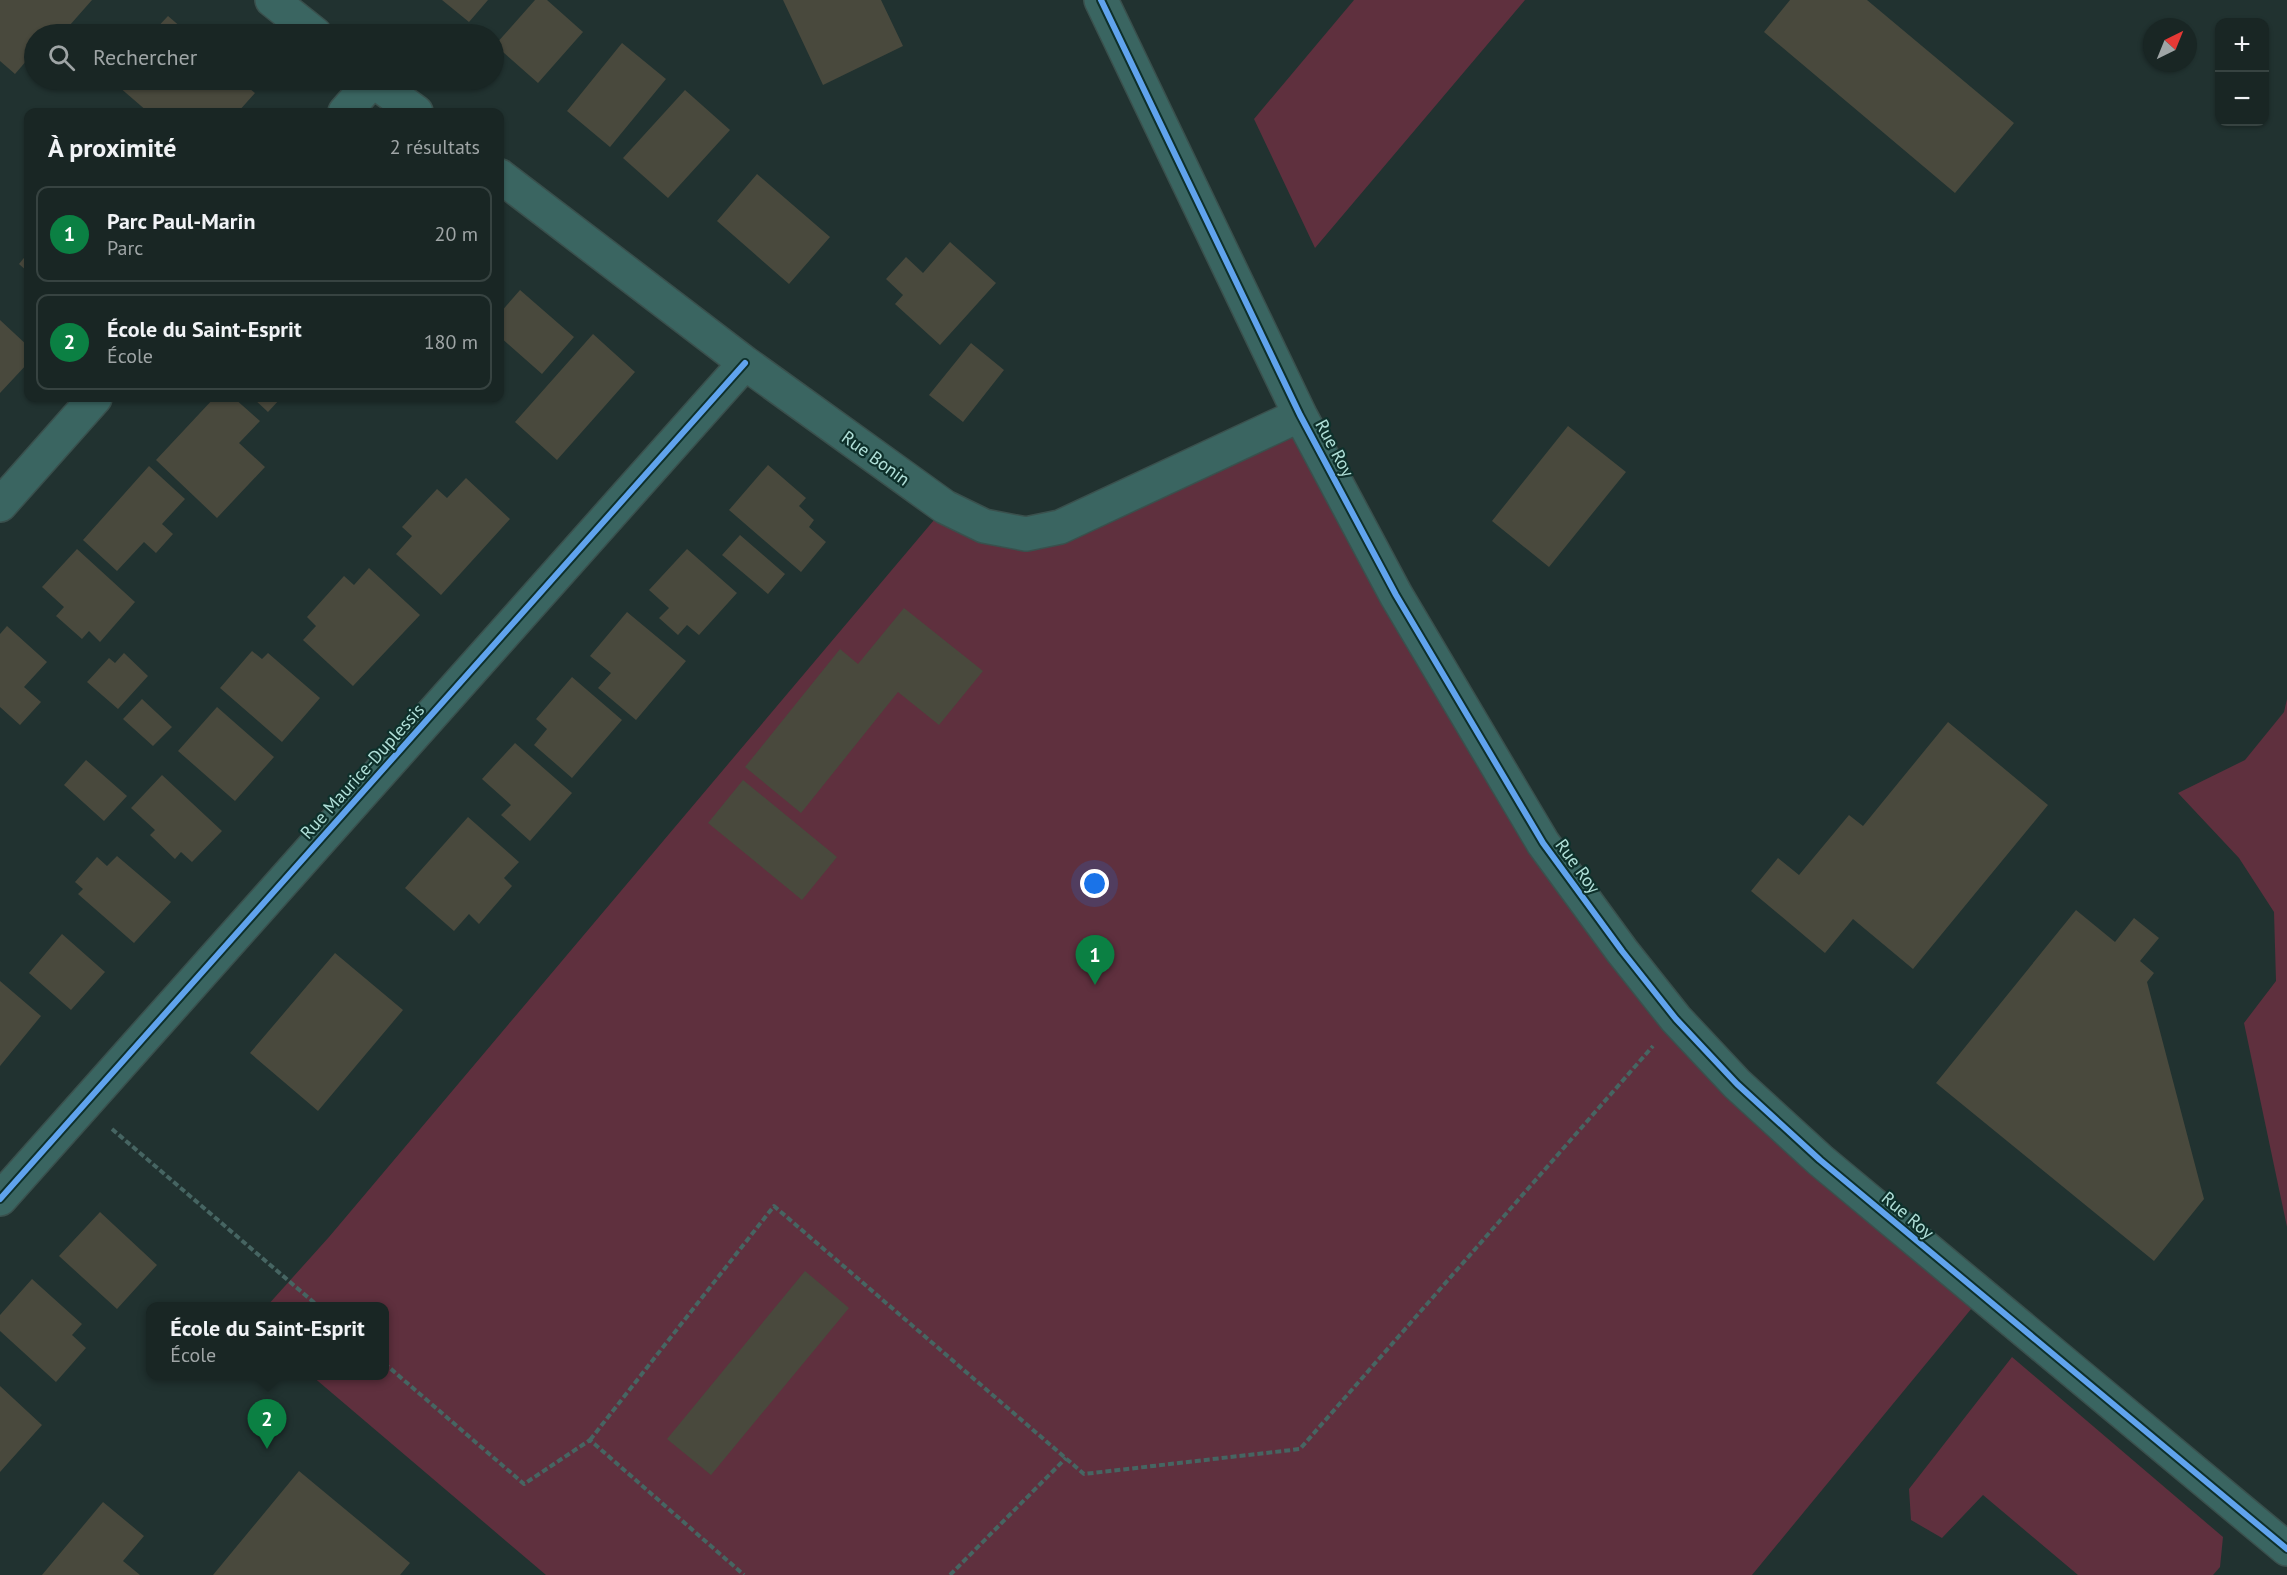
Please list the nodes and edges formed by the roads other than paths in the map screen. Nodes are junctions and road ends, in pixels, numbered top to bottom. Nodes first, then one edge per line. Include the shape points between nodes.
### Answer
1 (272, 0) edge
2 (1101, 0) edge
3 (302, 24) edge
4 (364, 90) edge
5 (386, 90) edge
6 (348, 108) edge
7 (411, 108) edge
8 (504, 179) edge
9 (745, 363) junction
10 (91, 402) edge
11 (1300, 415) junction
12 (0, 505) edge
13 (0, 1199) edge
14 (2287, 1549) edge
15 (2287, 1570) edge
16 (2283, 1575) edge

1 - 3 street
2 - 11 street, Rue Roy
4 - 6 street
5 - 7 street
8 - 9 street, Rue Bonin
9 - 11 street, Rue Bonin via 945,507 984,526 1026,534 1059,526
9 - 13 street, Rue Maurice-Duplessis
10 - 12 street
11 - 14 street, Rue Roy via 1396,595 1543,843 1676,1019 1737,1084 1820,1160
15 - 16 street

